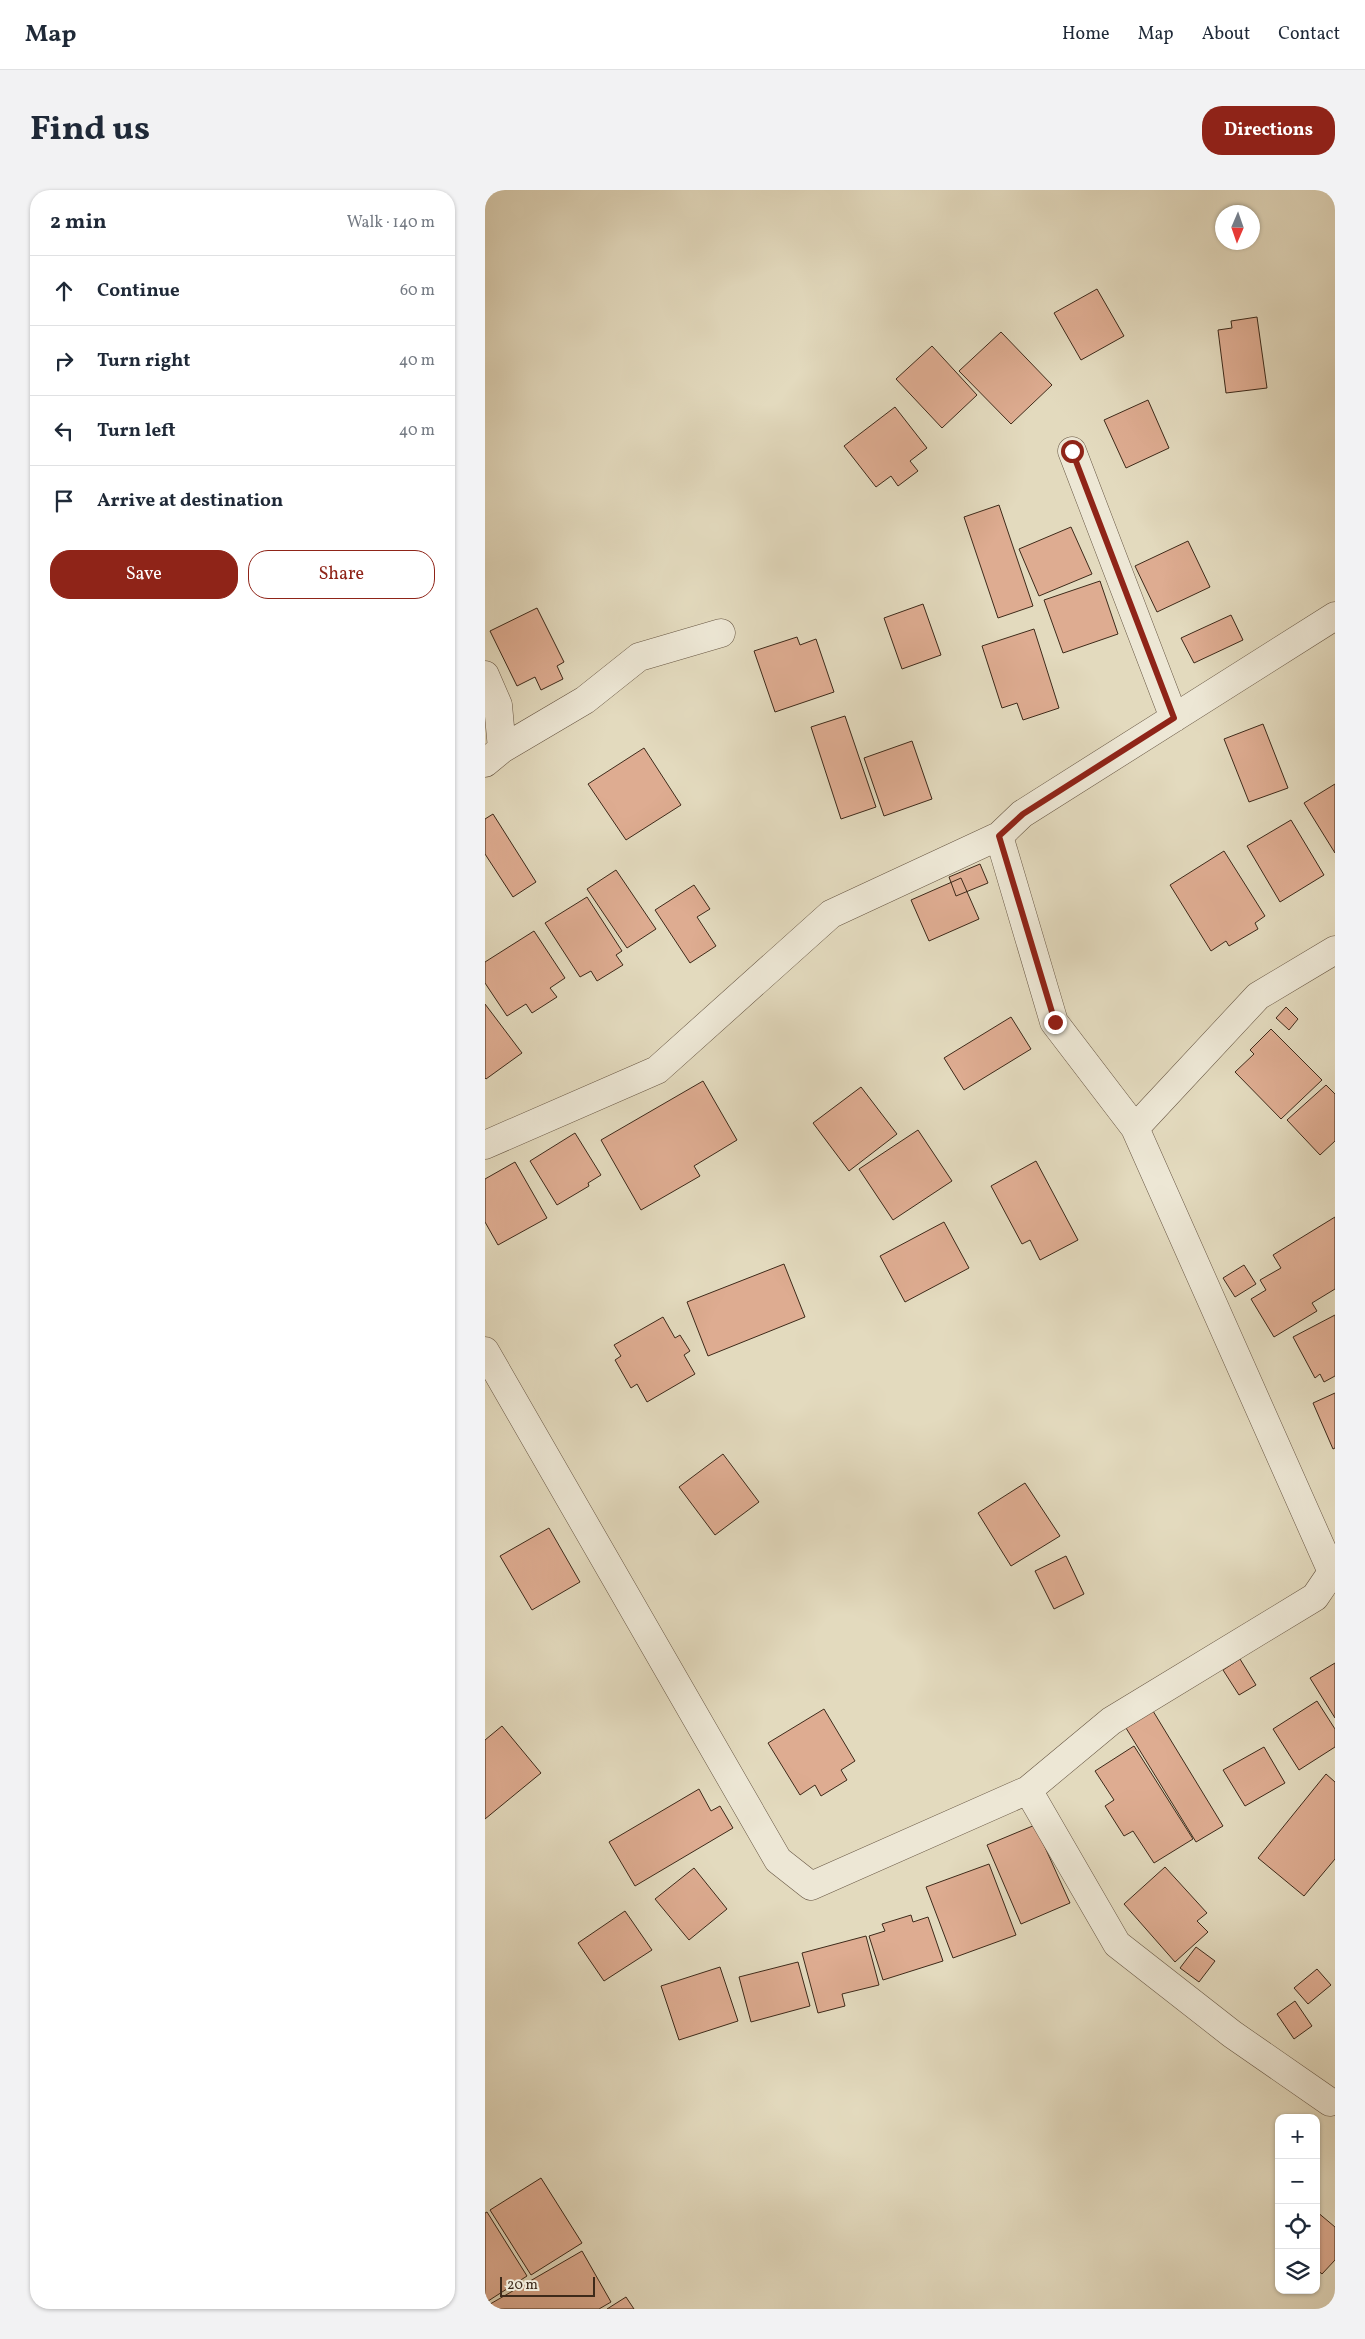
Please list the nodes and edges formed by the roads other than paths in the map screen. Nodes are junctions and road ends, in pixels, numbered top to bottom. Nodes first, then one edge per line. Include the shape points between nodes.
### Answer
1 (1072, 451) dead end
2 (1335, 616) edge
3 (721, 633) dead end
4 (485, 675) edge
5 (1174, 718) junction
6 (493, 756) edge
7 (999, 836) junction
8 (1335, 950) edge
9 (1135, 1128) junction
10 (485, 1145) edge
11 (485, 1351) edge
12 (1028, 1790) junction
13 (1330, 2102) dead end

1 - 5 street
2 - 5 street
3 - 6 street via 639,657 585,700
4 - 6 street via 498,705
5 - 7 street via 1023,814
7 - 9 street via 1055,1022
7 - 10 street via 831,914 657,1070
8 - 9 street via 1258,996
9 - 12 street via 1332,1572 1315,1597 1111,1721
11 - 12 street via 778,1860 811,1886
12 - 13 street via 1117,1944 1232,2034

